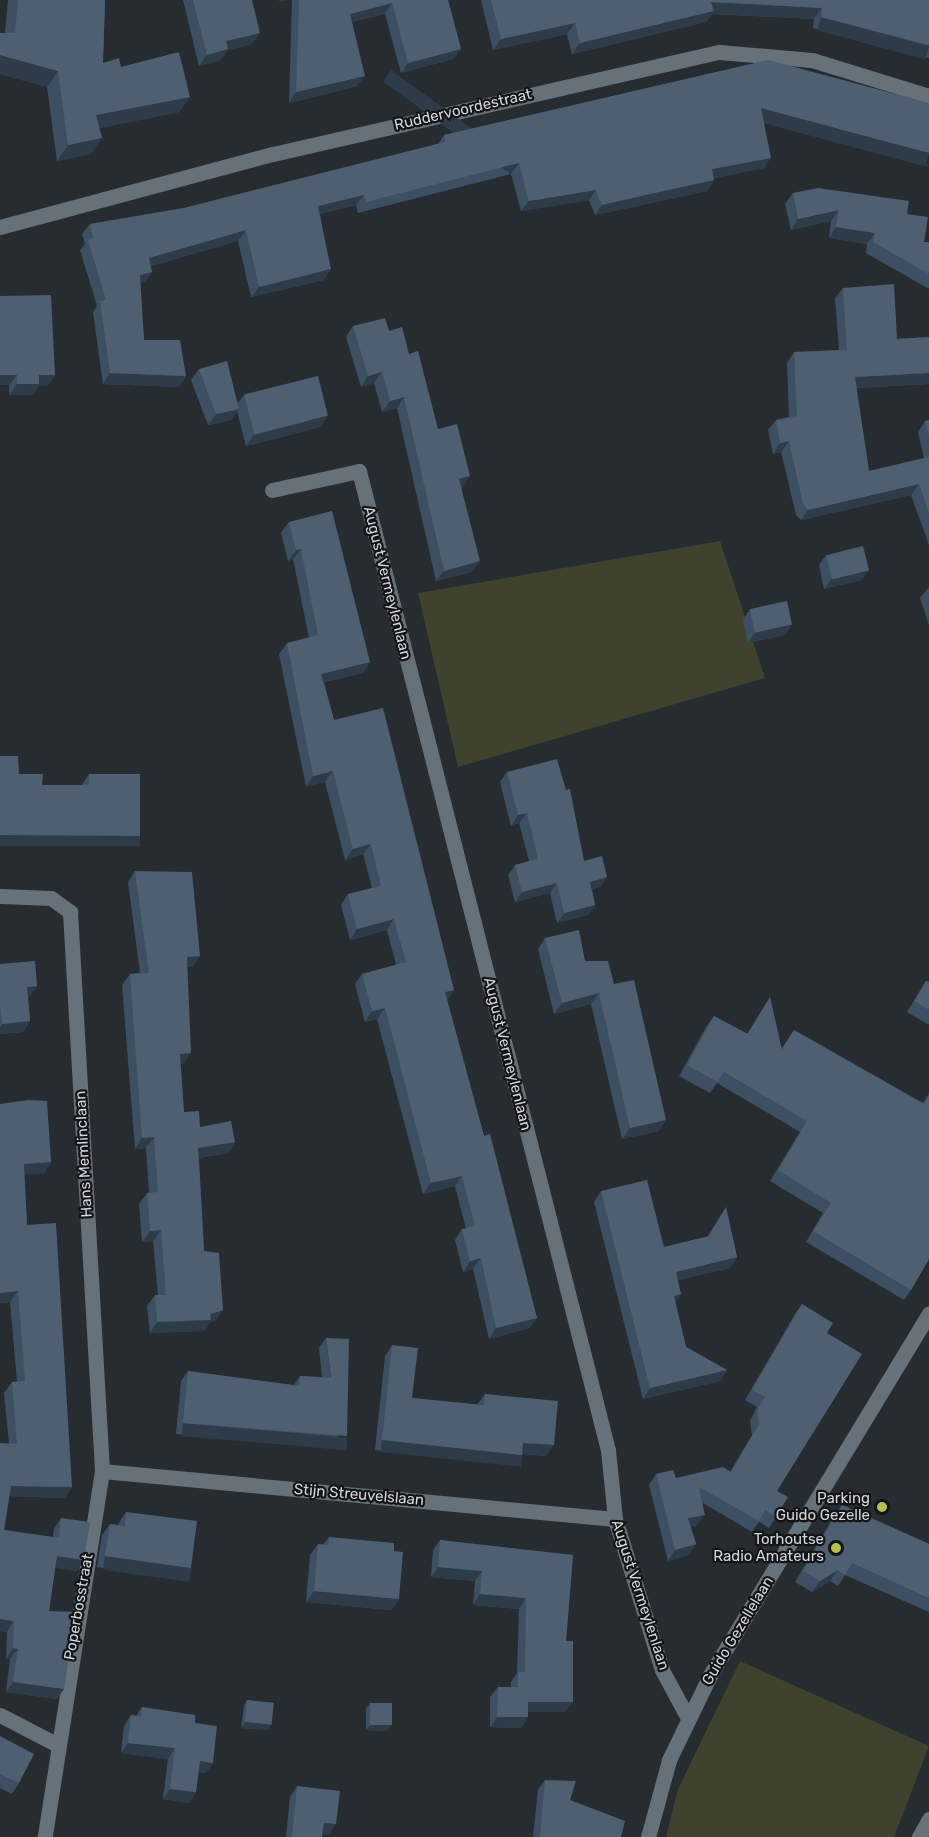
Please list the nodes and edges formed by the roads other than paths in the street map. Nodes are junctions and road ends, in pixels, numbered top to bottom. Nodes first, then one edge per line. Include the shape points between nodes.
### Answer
1 (929, 96) edge
2 (0, 227) edge
3 (272, 490) dead end
4 (0, 896) edge
5 (929, 1313) edge
6 (102, 1471) junction
7 (615, 1519) junction
8 (0, 1714) edge
9 (688, 1718) junction
10 (56, 1744) junction
11 (929, 1819) edge
12 (45, 1837) edge
13 (648, 1837) edge
14 (919, 1837) edge

1 - 2 street, Ruddervoordestraat via 812,60 719,52 273,154
3 - 7 street, August Vermeylenlaan via 359,471 608,1450
4 - 6 street, Hans Memlinclaan via 51,898 70,912
5 - 9 street, Guido Gezellelaan via 710,1675
6 - 7 street, Stijn Streuvelslaan
6 - 10 street, Poperbosstraat
7 - 9 street, August Vermeylenlaan via 662,1670
8 - 10 street
9 - 13 street, Guido Gezellelaan via 669,1760
10 - 12 street, Poperbosstraat
11 - 14 street

